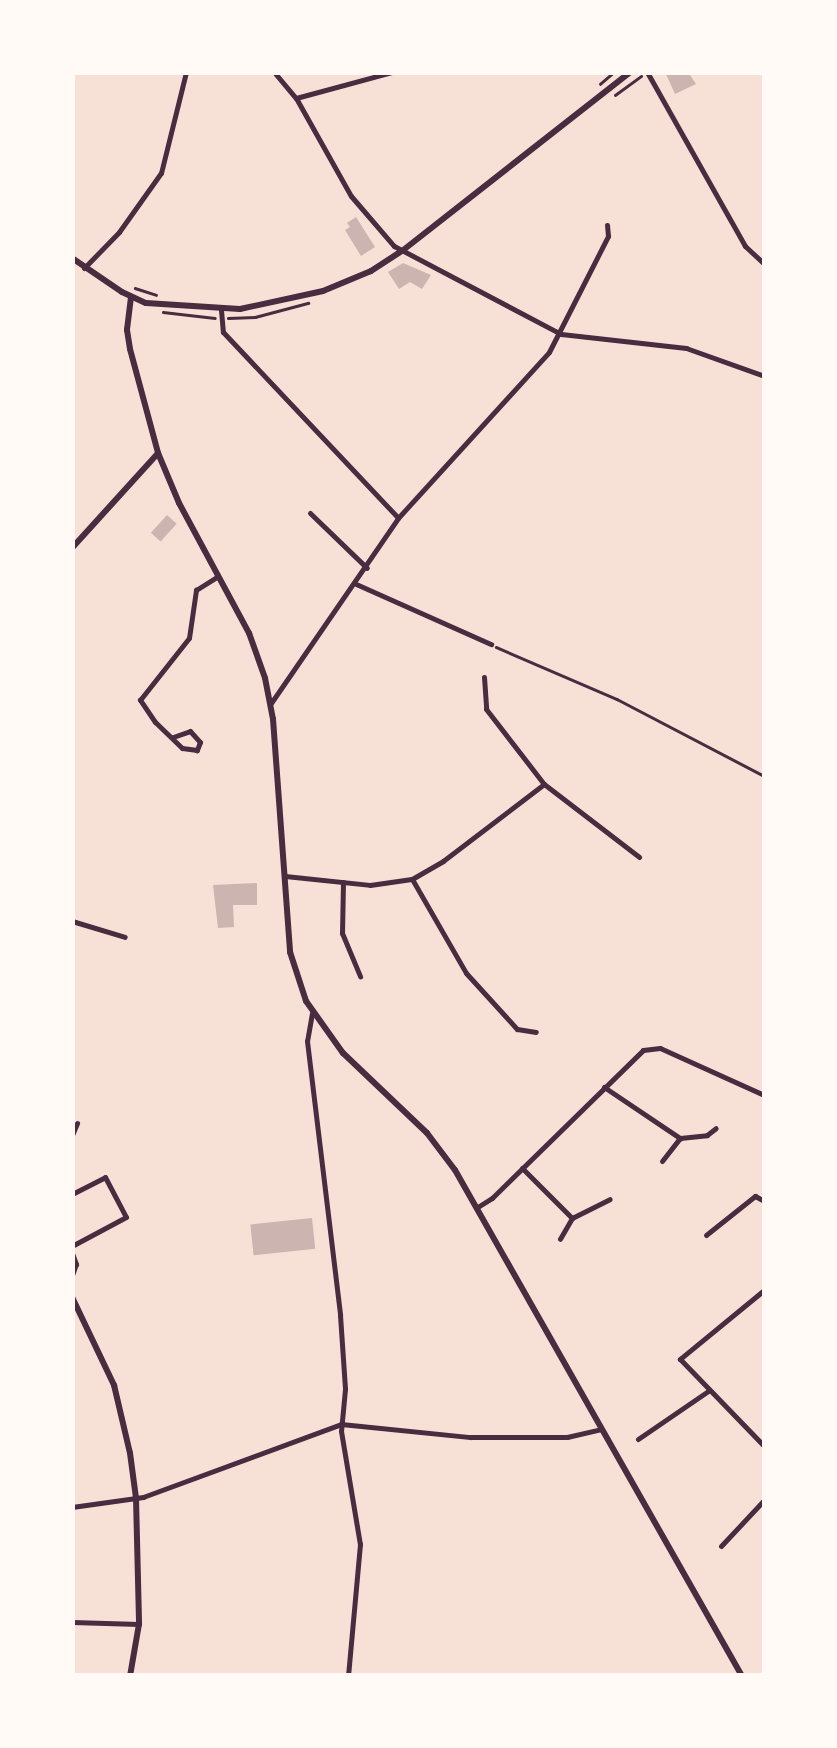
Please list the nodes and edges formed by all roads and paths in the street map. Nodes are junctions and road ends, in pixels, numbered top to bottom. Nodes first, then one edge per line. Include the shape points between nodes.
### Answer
1 (186, 72) edge
2 (274, 72) edge
3 (392, 72) edge
4 (630, 72) edge
5 (647, 72) edge
6 (296, 98) junction
7 (607, 225) dead end
8 (402, 250) junction
9 (72, 258) edge
10 (764, 264) edge
11 (84, 268) junction
12 (128, 286) dead end
13 (130, 297) junction
14 (166, 298) dead end
15 (161, 312) dead end
16 (220, 314) junction
17 (561, 334) junction
18 (764, 376) edge
19 (158, 453) junction
20 (310, 513) dead end
21 (398, 518) junction
22 (72, 548) edge
23 (367, 568) junction
24 (219, 576) junction
25 (356, 584) junction
26 (491, 644) joint
27 (484, 677) dead end
28 (271, 704) junction
29 (173, 737) junction
30 (764, 776) edge
31 (544, 784) junction
32 (639, 856) dead end
33 (282, 876) junction
34 (412, 879) junction
35 (342, 882) junction
36 (72, 921) edge
37 (125, 938) dead end
38 (360, 976) dead end
39 (312, 1013) junction
40 (536, 1032) dead end
41 (604, 1087) junction
42 (764, 1095) edge
43 (76, 1123) dead end
44 (716, 1128) dead end
45 (72, 1135) edge
46 (680, 1138) junction
47 (662, 1160) dead end
48 (522, 1168) junction
49 (72, 1194) edge
50 (610, 1199) dead end
51 (764, 1202) edge
52 (476, 1208) junction
53 (572, 1218) junction
54 (706, 1235) dead end
55 (560, 1239) dead end
56 (72, 1250) edge
57 (72, 1275) edge
58 (764, 1290) edge
59 (72, 1297) edge
60 (708, 1392) junction
61 (340, 1424) junction
62 (602, 1429) junction
63 (638, 1440) dead end
64 (764, 1446) edge
65 (136, 1498) junction
66 (764, 1500) edge
67 (72, 1506) edge
68 (721, 1546) dead end
69 (72, 1622) edge
70 (139, 1624) junction
71 (130, 1676) edge
72 (348, 1676) edge
73 (742, 1676) edge

1 - 11 street via 161,173 120,232
2 - 6 street
3 - 6 street
4 - 8 main road
5 - 10 street via 745,246
6 - 8 street via 351,196
7 - 17 street via 608,236
8 - 16 main road via 322,291
8 - 17 street
9 - 11 main road
11 - 13 main road
12 - 14 path
13 - 16 main road
13 - 19 main road via 130,349
15 - 16 path
16 - 21 street via 223,332
17 - 18 street via 686,348
17 - 21 street
19 - 22 main road
19 - 24 main road
20 - 23 street
21 - 23 street
23 - 25 street
24 - 28 main road via 253,643
24 - 29 street via 196,590 188,638 140,700
25 - 26 street
25 - 28 street
26 - 30 path via 618,699
27 - 31 street via 486,709
28 - 33 main road
29 - 29 street via 190,732 200,742 189,752
31 - 32 street
31 - 34 street
33 - 35 street
33 - 39 main road via 294,970
34 - 35 street
34 - 40 street via 466,973 517,1029
35 - 38 street via 342,933
36 - 37 street
39 - 52 main road via 342,1053 427,1133
39 - 61 street via 308,1041 340,1315
41 - 42 street via 643,1050 660,1048
41 - 46 street
41 - 48 street
43 - 45 street
44 - 46 street via 708,1136
46 - 47 street
48 - 52 street
48 - 53 street
49 - 56 street via 105,1177 126,1217
50 - 53 street
51 - 54 street via 755,1196
52 - 62 main road
53 - 55 street
56 - 57 street
58 - 60 street via 680,1358
59 - 65 main road via 114,1384
60 - 63 street
60 - 64 street
61 - 62 street via 470,1437 567,1437
61 - 65 street
61 - 72 street via 360,1544
62 - 73 main road
65 - 67 street
65 - 70 main road
66 - 68 street
69 - 70 street
70 - 71 main road

